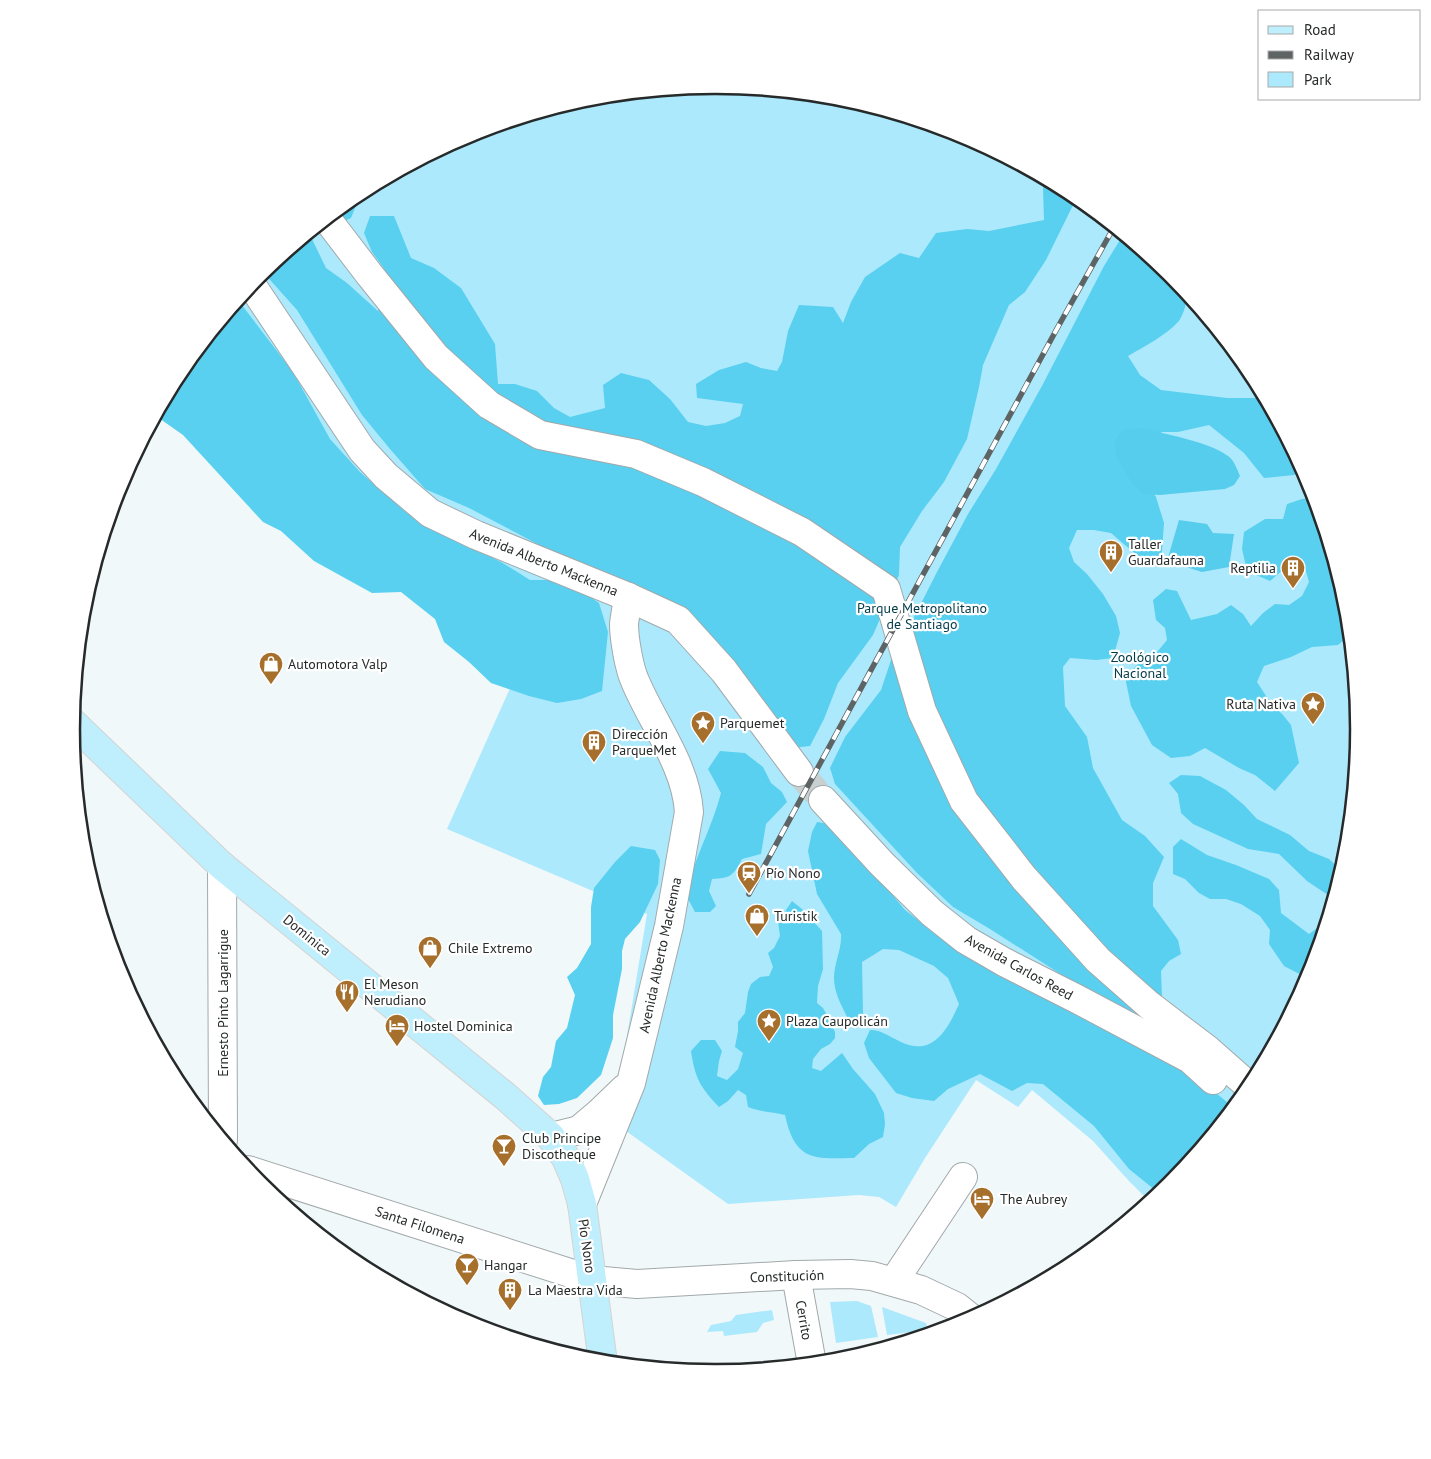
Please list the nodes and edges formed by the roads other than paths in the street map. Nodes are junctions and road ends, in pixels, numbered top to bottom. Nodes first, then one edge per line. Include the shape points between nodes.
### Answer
1 (331, 224) edge
2 (256, 291) edge
3 (628, 597) junction
4 (80, 730) edge
5 (799, 772) tunnel mouth
6 (823, 800) tunnel mouth
7 (222, 866) junction
8 (1244, 1082) edge
9 (631, 1083) junction
10 (1234, 1097) edge
11 (223, 1131) edge
12 (551, 1136) junction
13 (262, 1174) edge
14 (964, 1177) dead end
15 (582, 1204) junction
16 (796, 1275) junction
17 (592, 1280) junction
18 (894, 1281) junction
19 (965, 1314) edge
20 (602, 1355) edge
21 (811, 1358) edge

1 - 8 street via 436,358 489,405 540,435 636,454 703,482 802,532 886,589 922,711 964,801 1024,878 1098,960
2 - 3 street, Avenida Alberto Mackenna via 362,450 386,476 430,513
3 - 5 street via 678,620 724,671
3 - 9 street, Avenida Alberto Mackenna via 624,625 634,680 678,768 689,812 669,926
4 - 7 main road, Dominica
6 - 10 street, Avenida Carlos Reed via 913,895 966,940 1190,1060
7 - 11 street, Ernesto Pinto Lagarrigue
7 - 12 main road, Dominica
9 - 12 street via 579,1130
9 - 15 street, Avenida Alberto Mackenna
12 - 15 main road, Pío Nono via 566,1158
13 - 17 street, Santa Filomena
14 - 18 street
15 - 17 main road, Pío Nono
16 - 17 street, Constitución via 637,1284
16 - 18 street, Constitución via 850,1274
16 - 21 street, Cerrito
17 - 20 main road, Pío Nono
18 - 19 street, Constitución via 921,1290

